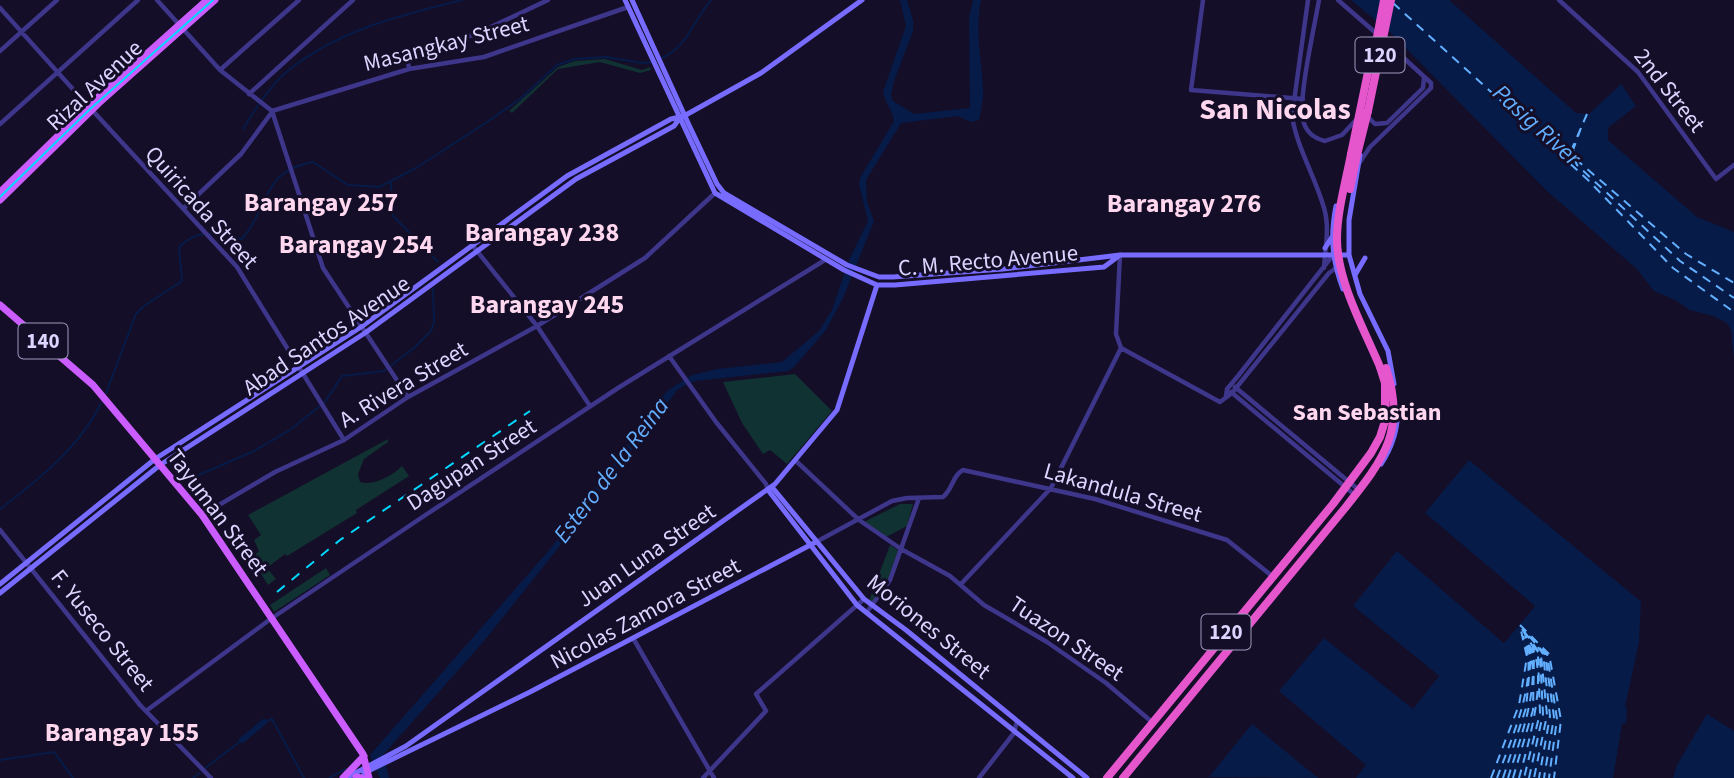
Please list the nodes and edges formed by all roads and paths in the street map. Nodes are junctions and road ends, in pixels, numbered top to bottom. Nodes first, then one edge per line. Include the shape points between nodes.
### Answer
1 (57, 0) edge
2 (138, 0) edge
3 (157, 0) edge
4 (207, 0) edge
5 (215, 0) edge
6 (299, 0) edge
7 (353, 0) edge
8 (548, 0) edge
9 (625, 0) edge
10 (632, 0) edge
11 (856, 0) edge
12 (862, 0) edge
13 (1203, 0) edge
14 (1308, 0) edge
15 (1320, 0) edge
16 (1338, 0) edge
17 (1381, 0) edge
18 (1391, 0) edge
19 (1559, 0) edge
20 (628, 7) junction
21 (0, 8) edge
22 (181, 27) junction
23 (22, 32) junction
24 (0, 51) edge
25 (654, 55) junction
26 (409, 69) junction
27 (220, 71) junction
28 (58, 73) junction
29 (754, 76) junction
30 (1424, 77) junction
31 (1431, 83) junction
32 (1423, 88) junction
33 (248, 94) junction
34 (1293, 98) junction
35 (1303, 99) junction
36 (1408, 107) junction
37 (90, 108) junction
38 (272, 111) junction
39 (1363, 113) junction
40 (682, 117) junction
41 (0, 124) edge
42 (1357, 136) junction
43 (1356, 157) junction
44 (1734, 165) edge
45 (0, 192) edge
46 (715, 193) junction
47 (0, 200) edge
48 (184, 208) junction
49 (1332, 237) junction
50 (475, 248) junction
51 (1325, 248) junction
52 (1120, 255) junction
53 (1333, 255) junction
54 (1349, 255) junction
55 (1325, 256) junction
56 (1102, 258) junction
57 (1365, 258) dead end
58 (825, 260) junction
59 (846, 267) junction
60 (1104, 267) junction
61 (1324, 268) junction
62 (1336, 268) junction
63 (855, 272) junction
64 (1355, 279) junction
65 (877, 285) junction
66 (1342, 285) junction
67 (1303, 295) junction
68 (1309, 300) junction
69 (0, 304) edge
70 (1279, 323) junction
71 (537, 326) junction
72 (1286, 328) junction
73 (363, 330) junction
74 (1121, 348) junction
75 (669, 356) junction
76 (1383, 366) junction
77 (301, 371) junction
78 (1234, 386) junction
79 (1385, 389) junction
80 (1228, 393) junction
81 (408, 397) junction
82 (590, 406) junction
83 (344, 440) junction
84 (796, 461) junction
85 (158, 462) junction
86 (1348, 485) junction
87 (768, 487) junction
88 (1051, 488) junction
89 (1357, 494) junction
90 (919, 498) junction
91 (939, 498) joint
92 (202, 515) junction
93 (859, 520) junction
94 (0, 530) edge
95 (816, 542) junction
96 (810, 546) junction
97 (901, 549) junction
98 (29, 566) junction
99 (1272, 576) junction
100 (0, 584) edge
101 (961, 584) junction
102 (0, 593) edge
103 (864, 599) junction
104 (857, 605) junction
105 (872, 606) junction
106 (867, 612) junction
107 (272, 618) junction
108 (633, 638) junction
109 (146, 711) junction
110 (1017, 721) junction
111 (1153, 722) junction
112 (1014, 730) junction
113 (364, 756) junction
114 (384, 761) junction
115 (371, 770) edge
116 (709, 771) junction
117 (979, 777) edge
118 (211, 778) edge
119 (344, 778) edge
120 (355, 778) edge
121 (362, 778) edge
122 (703, 778) edge
123 (714, 778) edge
124 (1073, 778) edge
125 (1087, 778) edge
126 (1107, 778) edge
127 (1124, 778) edge

1 - 23 street
2 - 28 street
3 - 22 street
4 - 22 main road, Rizal Avenue
5 - 22 main road, Rizal Avenue
6 - 27 street
7 - 33 street
8 - 26 street via 476,34 410,52
9 - 20 main road, C. M. Recto Avenue
10 - 25 main road, C. M. Recto Avenue
11 - 29 main road
12 - 29 main road
13 - 34 street via 1191,90
14 - 34 street
15 - 35 street
16 - 30 street
17 - 39 highway, 120, bridge
18 - 39 highway, 120, bridge
19 - 44 street, 2nd Street via 1638,72 1716,179
20 - 25 main road, C. M. Recto Avenue
20 - 26 street, Masangkay Street via 484,57
21 - 23 street, Quiricada Street
22 - 27 street
22 - 37 main road, Rizal Avenue
23 - 24 street
23 - 28 street, Quiricada Street
25 - 40 main road, C. M. Recto Avenue
25 - 40 main road, C. M. Recto Avenue
26 - 38 street, Masangkay Street
27 - 33 street
28 - 37 street, Quiricada Street
28 - 41 street
29 - 40 main road, Abad Santos Avenue
30 - 31 street
30 - 32 street
31 - 32 street
31 - 36 street
32 - 36 street
33 - 38 street
34 - 35 street
34 - 51 street via 1295,134 1325,209
35 - 39 street via 1303,122 1311,135 1321,140 1338,138
36 - 39 street via 1385,124 1373,123
36 - 43 street
37 - 45 main road, Rizal Avenue
37 - 47 main road, Rizal Avenue
37 - 48 street, Quiricada Street
38 - 48 street via 242,154
38 - 73 street via 321,263
39 - 42 highway, 120
40 - 46 main road, C. M. Recto Avenue
40 - 50 main road, Abad Santos Avenue via 567,176
40 - 59 main road, C. M. Recto Avenue via 724,192
42 - 43 highway, 120
42 - 49 main road, 120 via 1346,161
43 - 54 main road, 120
43 - 76 highway, 120, bridge via 1338,226 1338,253 1345,281
46 - 58 main road, C. M. Recto Avenue
46 - 71 street, A. Rivera Street via 645,258
48 - 77 street, Quiricada Street via 237,267
49 - 51 main road
49 - 53 main road, 120
50 - 71 street
50 - 73 main road, Abad Santos Avenue
51 - 55 street
52 - 55 main road, C. M. Recto Avenue
52 - 56 main road, C. M. Recto Avenue
52 - 60 main road, C. M. Recto Avenue
52 - 74 street via 1116,334
53 - 54 main road, C. M. Recto Avenue
53 - 55 main road, C. M. Recto Avenue
53 - 61 street
53 - 62 main road, 120
54 - 64 main road, 120
55 - 61 street
56 - 60 main road via 1107,262
56 - 63 main road, C. M. Recto Avenue via 893,277
57 - 64 main road
58 - 59 main road, C. M. Recto Avenue
58 - 75 street, Dagupan Street
59 - 63 main road, C. M. Recto Avenue
60 - 65 main road, C. M. Recto Avenue
61 - 67 street
62 - 66 main road, 120
62 - 68 street
63 - 65 main road, C. M. Recto Avenue
64 - 66 main road
64 - 89 main road, 120 via 1388,351 1398,416 1386,457
65 - 84 main road, Juan Luna Street via 837,410
66 - 79 main road, 120
67 - 68 street
67 - 70 street
68 - 72 street
69 - 85 main road, Tayuman Street / 140 via 93,385
70 - 72 street
70 - 78 street
71 - 81 street, A. Rivera Street
71 - 82 street
72 - 78 street
73 - 77 main road, Abad Santos Avenue
73 - 81 street
74 - 80 street via 1217,402
74 - 88 street
75 - 82 street, Dagupan Street
75 - 87 street, Moriones Street
76 - 79 highway, 120
76 - 89 highway, 120 via 1394,407 1393,429 1380,462
77 - 83 street, Quiricada Street
77 - 85 main road, Abad Santos Avenue
78 - 80 street
78 - 86 street
79 - 86 highway, 120 via 1383,429
80 - 86 street
81 - 83 street, A. Rivera Street
82 - 107 street, Dagupan Street
83 - 92 street, A. Rivera Street via 275,472
84 - 87 main road, Juan Luna Street
84 - 93 street, Tuazon Street
85 - 92 main road, Tayuman Street / 140
85 - 98 main road, Abad Santos Avenue
86 - 89 street
86 - 99 highway, 120
87 - 95 main road, Moriones Street
87 - 96 main road, Moriones Street
87 - 114 main road, Juan Luna Street
88 - 91 street, Lakandula Street via 963,470
88 - 99 street, Lakandula Street via 1227,540
88 - 101 street
89 - 127 highway, 120
90 - 91 street, Nicolas Zamora Street
90 - 93 street, Nicolas Zamora Street via 892,501
90 - 97 street
92 - 107 main road, Tayuman Street / 140
93 - 95 street, Nicolas Zamora Street
93 - 97 street, Tuazon Street
94 - 98 street, F. Yuseco Street
95 - 96 main road, Nicolas Zamora Street
95 - 103 main road, Moriones Street
96 - 104 main road, Moriones Street
96 - 108 main road, Nicolas Zamora Street
97 - 101 street, Tuazon Street
97 - 105 street via 887,587
98 - 100 main road, Abad Santos Avenue
98 - 102 main road, Abad Santos Avenue
98 - 109 street, F. Yuseco Street
99 - 111 highway, 120
101 - 111 street, Tuazon Street via 984,605 1096,676
103 - 104 street
103 - 105 main road, Moriones Street
104 - 106 main road, Moriones Street
104 - 116 street via 756,694 765,711
105 - 106 street
105 - 110 main road, Moriones Street
106 - 112 main road, Moriones Street
107 - 109 street, Dagupan Street
107 - 113 main road, Tayuman Street / 140
108 - 114 main road, Nicolas Zamora Street
108 - 116 street
109 - 118 street, F. Yuseco Street
110 - 112 street
110 - 125 main road, Moriones Street
111 - 126 highway, 120
112 - 117 street
112 - 124 main road, Moriones Street
113 - 115 main road, Tayuman Street / 140
113 - 119 main road
114 - 115 main road, Juan Luna Street
115 - 119 main road, Juan Luna Street
115 - 120 main road, Juan Luna Street
116 - 122 street
116 - 123 street
120 - 121 main road

